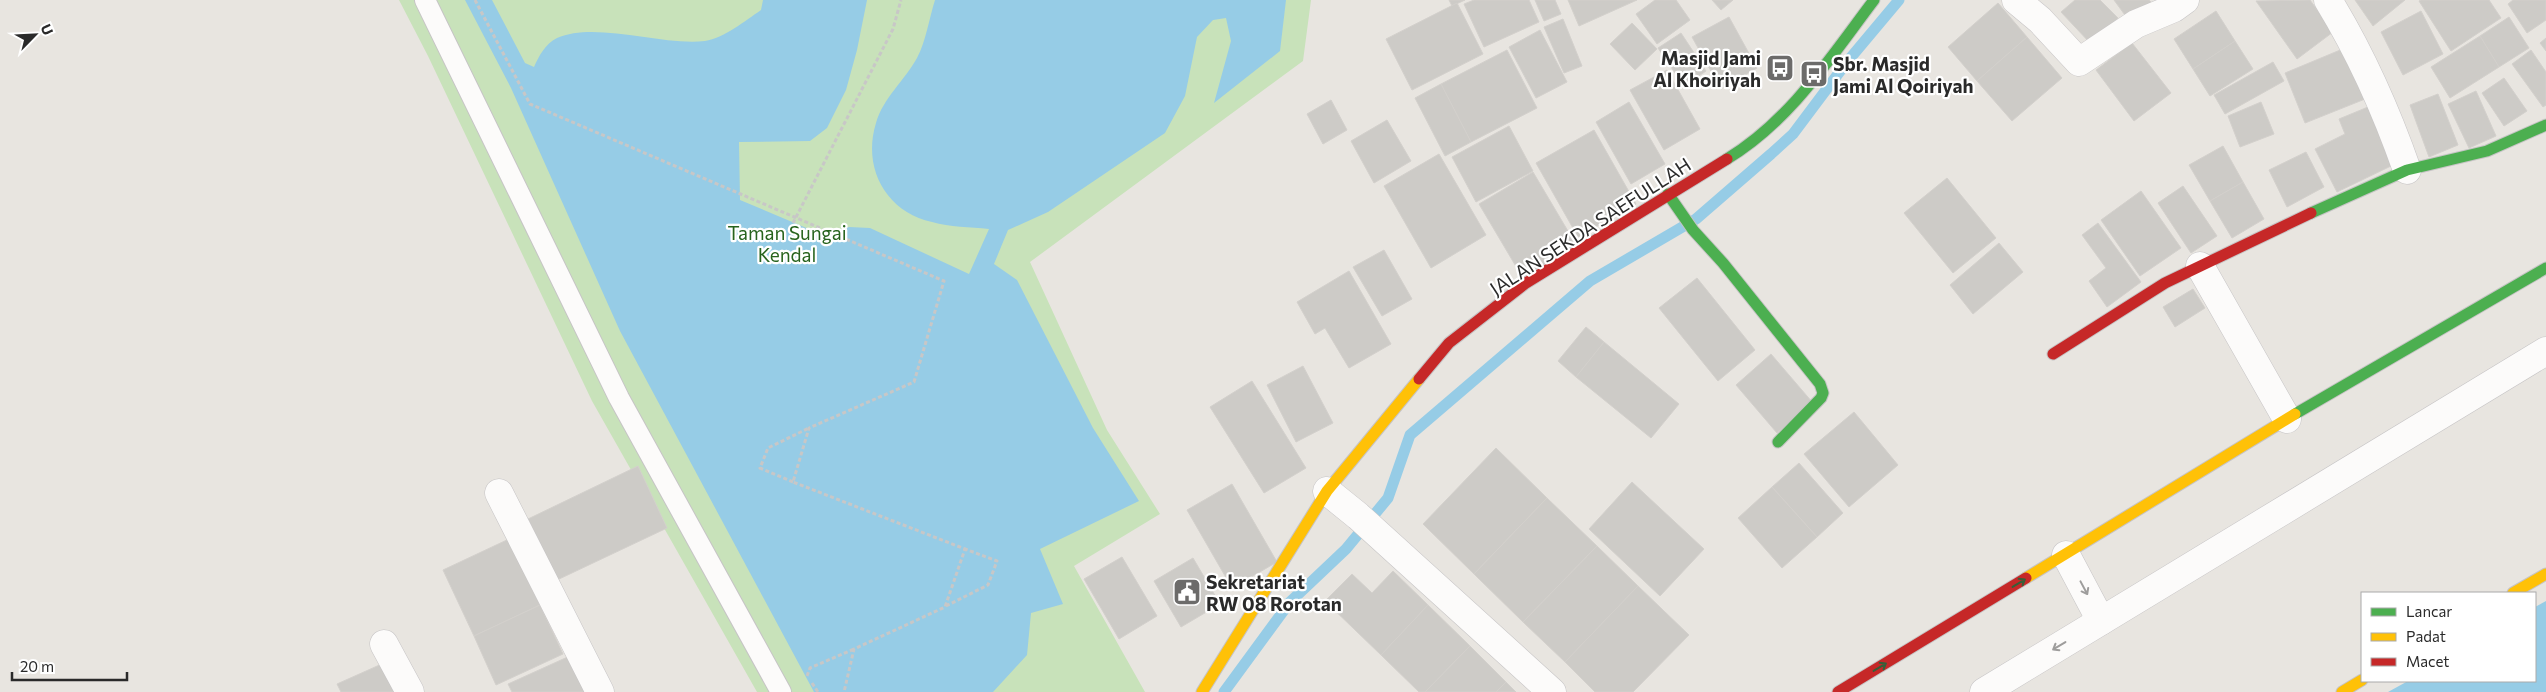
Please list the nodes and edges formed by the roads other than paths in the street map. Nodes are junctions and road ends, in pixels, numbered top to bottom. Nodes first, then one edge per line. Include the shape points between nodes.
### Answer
1 (425, 0) edge
2 (1874, 0) edge
3 (2016, 0) edge
4 (2184, 0) edge
5 (2328, 0) edge
6 (2546, 124) edge
7 (2407, 170) junction
8 (1668, 194) junction
9 (2200, 266) junction
10 (2546, 268) edge
11 (2546, 351) edge
12 (2053, 354) dead end
13 (2287, 419) junction
14 (1778, 442) dead end
15 (1327, 491) junction
16 (499, 493) dead end
17 (2066, 555) junction
18 (2546, 574) edge
19 (2515, 592) edge
20 (2101, 621) junction
21 (384, 644) dead end
22 (2361, 681) edge
23 (410, 692) edge
24 (600, 692) edge
25 (781, 692) edge
26 (1202, 692) edge
27 (1552, 692) edge
28 (1838, 692) edge
29 (1984, 692) edge
30 (2342, 692) edge

1 - 25 lane via 619,398
2 - 8 street, JALAN SEKDA SAEFULLAH via 1774,125 1734,155
3 - 4 street via 2040,20 2079,62 2136,24 2174,8
5 - 7 street via 2354,43 2388,115
6 - 7 street via 2487,151
7 - 9 street
8 - 14 street via 1693,230 1820,384 1821,398
8 - 15 street, JALAN SEKDA SAEFULLAH via 1526,283 1449,343
9 - 12 street via 2165,283
9 - 13 street
10 - 13 street
11 - 20 street
13 - 17 street
15 - 26 street, JALAN SEKDA SAEFULLAH
15 - 27 street
16 - 24 street
17 -> 20 street
28 -> 17 street
18 - 19 street
20 -> 29 street
21 - 23 street
22 - 30 street

